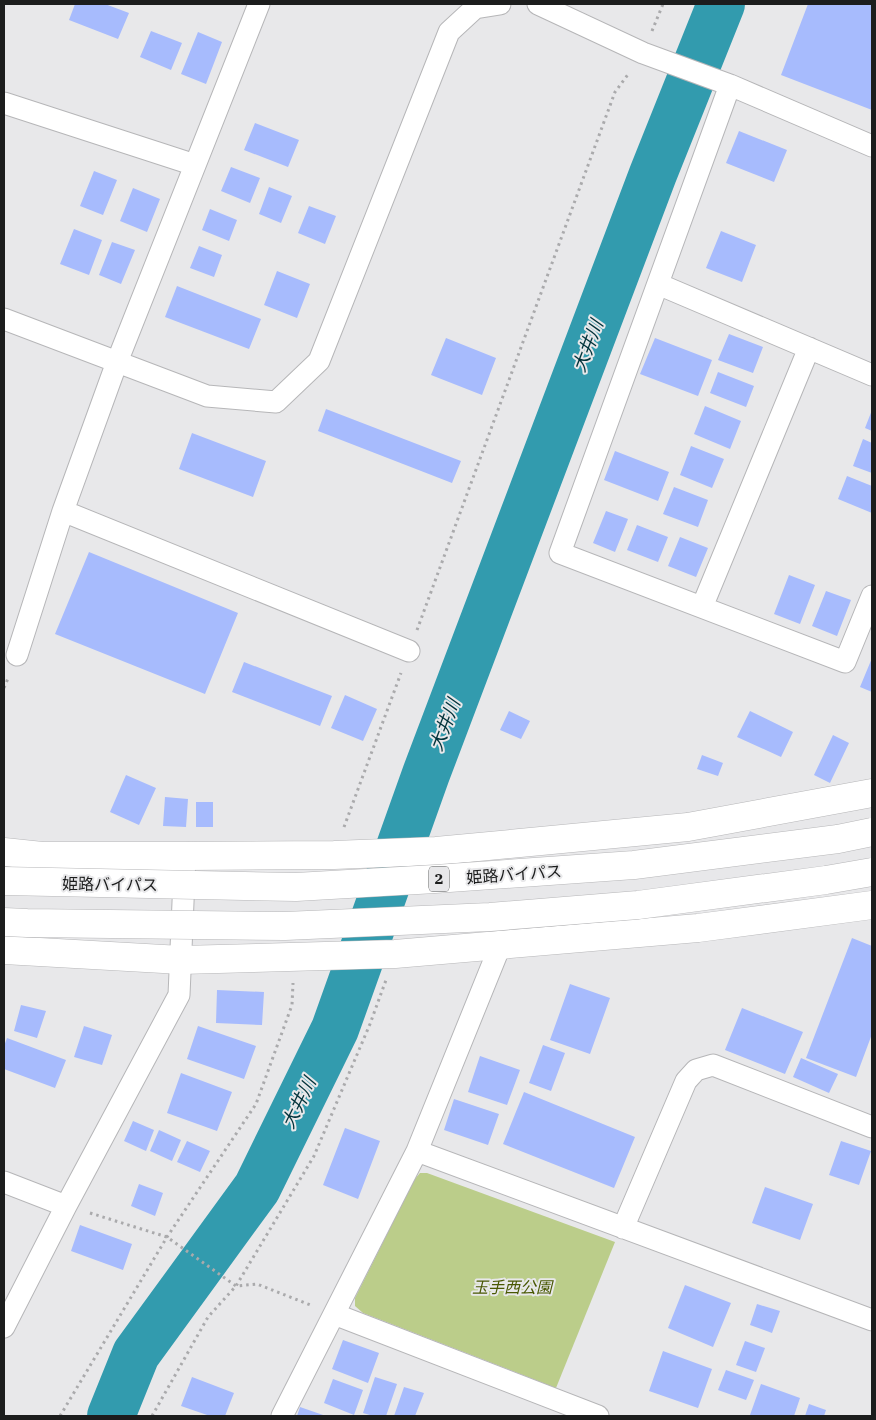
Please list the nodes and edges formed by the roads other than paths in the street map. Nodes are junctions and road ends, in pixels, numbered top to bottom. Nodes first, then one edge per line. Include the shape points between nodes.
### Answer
1 (259, 4) edge
2 (500, 4) edge
3 (538, 4) edge
4 (730, 85) junction
5 (4, 103) edge
6 (872, 146) edge
7 (195, 165) junction
8 (658, 284) junction
9 (4, 319) edge
10 (808, 348) junction
11 (117, 362) junction
12 (872, 376) edge
13 (63, 511) junction
14 (872, 596) edge
15 (702, 607) junction
16 (409, 651) road end
17 (17, 655) dead end
18 (872, 793) edge
19 (872, 832) edge
20 (4, 852) edge
21 (186, 856) junction
22 (872, 872) edge
23 (4, 881) edge
24 (872, 905) edge
25 (4, 922) edge
26 (500, 946) junction
27 (4, 950) edge
28 (181, 960) junction
29 (872, 1127) edge
30 (417, 1151) junction
31 (4, 1182) edge
32 (66, 1206) junction
33 (623, 1228) junction
34 (334, 1314) junction
35 (872, 1320) edge
36 (4, 1328) edge
37 (282, 1416) edge
38 (598, 1416) edge

1 - 7 street
2 - 11 street via 475,8 449,32 319,361 276,402 207,396
3 - 4 street via 643,53
4 - 6 street
4 - 8 street
5 - 7 street
7 - 11 street
8 - 10 street
8 - 15 street via 560,553
9 - 11 street
10 - 12 street
10 - 15 street
11 - 13 street
13 - 16 street
13 - 17 street
14 - 15 street via 846,662
18 - 21 main road via 688,827 436,851
19 - 23 main road, 姫路バイパス / 2, bridge via 634,865 336,885
20 - 21 main road via 42,856
21 - 28 street
22 - 25 main road, bridge via 638,905 490,917 285,926
24 - 26 main road via 698,928
26 - 28 main road via 395,954
26 - 30 street
27 - 28 main road
28 - 32 street via 178,995
29 - 33 street via 713,1066 696,1070 686,1082
30 - 33 street
30 - 34 street
31 - 32 street
32 - 36 street
33 - 35 street
34 - 37 street
34 - 38 street

